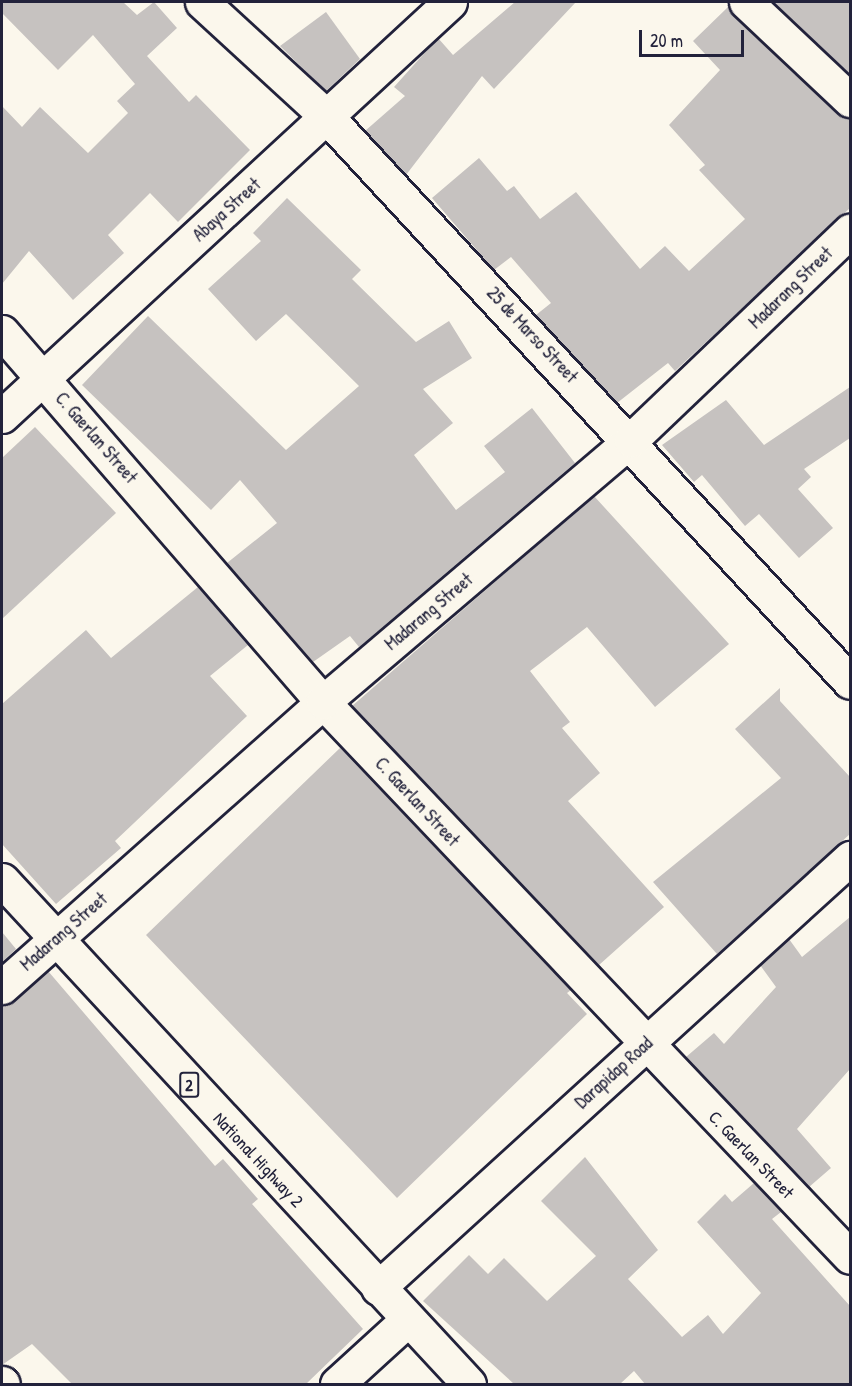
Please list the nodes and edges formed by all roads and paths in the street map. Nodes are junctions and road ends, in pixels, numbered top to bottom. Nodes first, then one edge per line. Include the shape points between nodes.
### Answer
1 (202, 2) edge
2 (450, 2) edge
3 (746, 2) edge
4 (850, 100) edge
5 (328, 118) junction
6 (850, 231) edge
7 (2, 332) edge
8 (44, 377) junction
9 (2, 416) edge
10 (631, 440) junction
11 (850, 682) edge
12 (323, 702) junction
13 (850, 858) edge
14 (2, 880) edge
15 (55, 941) junction
16 (2, 987) edge
17 (644, 1045) junction
18 (850, 1257) edge
19 (378, 1288) junction
20 (407, 1320) junction
21 (337, 1384) edge
22 (469, 1384) edge

1 - 5 street, 25 de Marso Street
2 - 5 street, Abaya Street
3 - 4 street
5 - 8 street, Abaya Street
5 - 10 street, 25 de Marso Street
6 - 10 street, Madarang Street
7 - 8 street, C. Gaerlan Street
8 - 9 street, Abaya Street
8 - 12 street, C. Gaerlan Street
10 - 11 street, 25 de Marso Street
10 - 12 street, Madarang Street
12 - 15 street, Madarang Street
12 - 17 street, C. Gaerlan Street
13 - 17 street, Darapidap Road
14 - 15 street, National Highway 2 / 2
15 - 16 street, Madarang Street
15 - 19 street, National Highway 2 / 2
17 - 18 street, C. Gaerlan Street
17 - 19 street, Darapidap Road
19 - 20 street, National Highway 2 / 2
20 - 21 street
20 - 22 street, National Highway 2 / 2

